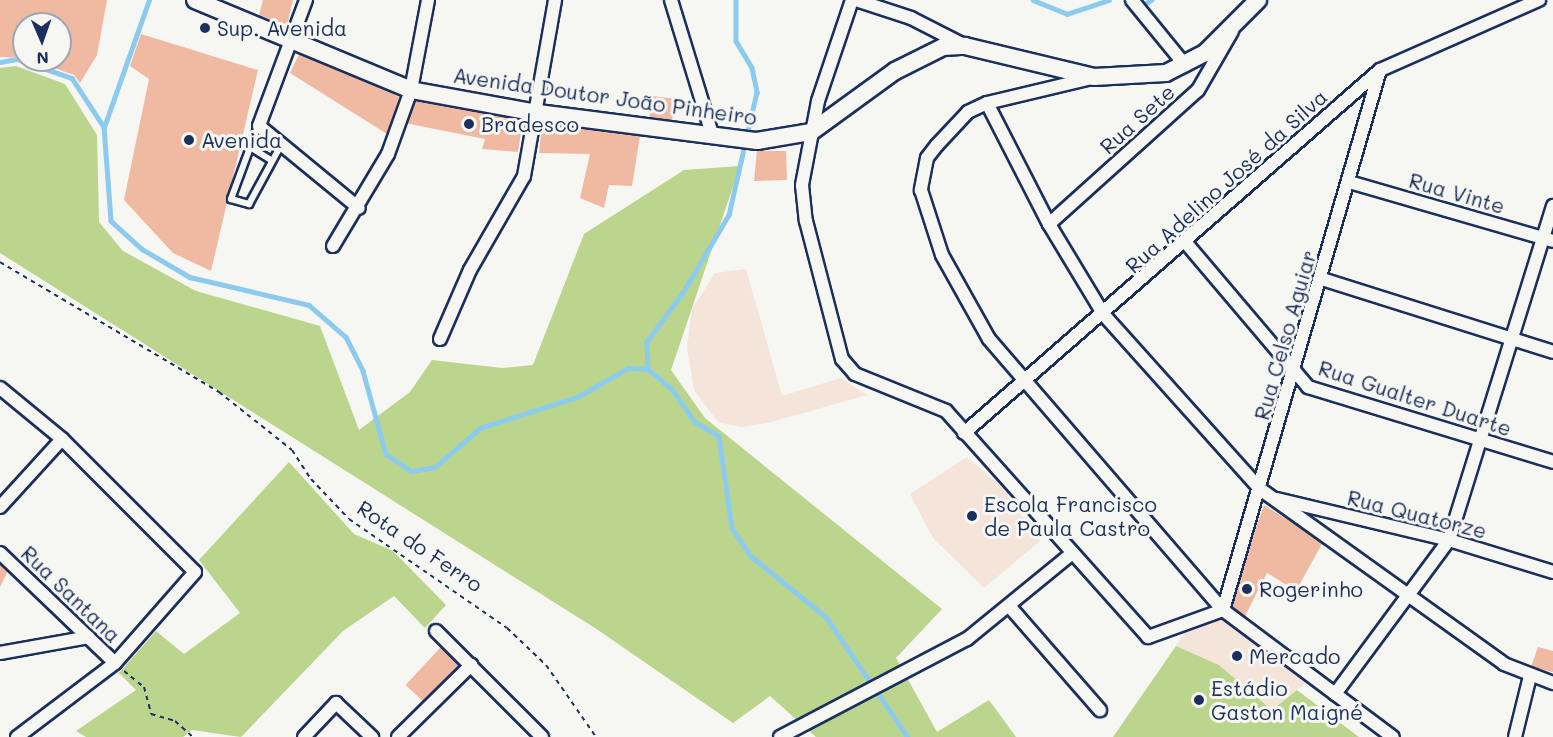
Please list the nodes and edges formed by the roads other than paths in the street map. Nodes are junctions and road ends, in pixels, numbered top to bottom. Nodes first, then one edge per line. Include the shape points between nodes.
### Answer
1 (195, 0) edge
2 (306, 0) edge
3 (428, 0) edge
4 (555, 0) edge
5 (671, 0) edge
6 (854, 0) edge
7 (1132, 0) edge
8 (1258, 0) edge
9 (1539, 0) edge
10 (1234, 28) junction
11 (292, 44) junction
12 (965, 46) junction
13 (1185, 65) junction
14 (1380, 70) junction
15 (1094, 78) junction
16 (411, 90) junction
17 (987, 103) junction
18 (538, 113) junction
19 (259, 126) junction
20 (811, 132) junction
21 (716, 137) junction
22 (250, 147) junction
23 (280, 147) junction
24 (272, 161) junction
25 (1349, 182) junction
26 (1553, 206) edge
27 (359, 208) junction
28 (1049, 224) junction
29 (1548, 240) edge
30 (1186, 243) junction
31 (333, 246) dead end
32 (1322, 279) junction
33 (1104, 315) junction
34 (440, 339) dead end
35 (1513, 341) junction
36 (1553, 352) edge
37 (1295, 370) junction
38 (1025, 385) junction
39 (0, 388) edge
40 (964, 433) junction
41 (62, 439) junction
42 (1483, 441) junction
43 (1553, 462) edge
44 (1265, 493) junction
45 (0, 507) edge
46 (1449, 540) junction
47 (0, 553) edge
48 (1070, 555) junction
49 (1553, 572) edge
50 (1405, 595) junction
51 (1010, 608) junction
52 (1223, 610) junction
53 (436, 631) dead end
54 (89, 637) junction
55 (0, 653) edge
56 (115, 663) junction
57 (471, 665) junction
58 (1530, 676) junction
59 (1553, 683) edge
60 (1335, 694) junction
61 (1100, 710) dead end
62 (20, 736) edge
63 (304, 737) edge
64 (372, 737) edge
65 (398, 737) edge
66 (542, 737) edge
67 (780, 737) edge
68 (1393, 737) edge
69 (1515, 737) edge

1 - 11 main road, Avenida Doutor João Pinheiro
2 - 11 street
3 - 16 street
4 - 18 street
5 - 21 street
6 - 12 street via 911,18
6 - 20 street
7 - 13 street
8 - 10 main road, Avenida Doutor João Pinheiro
9 - 14 street, Rua Adelino José da Silva
10 - 13 main road, Avenida Doutor João Pinheiro
10 - 28 street, Rua Sete via 1198,90
11 - 16 main road, Avenida Doutor João Pinheiro
11 - 19 street
12 - 15 main road, Avenida Doutor João Pinheiro
12 - 20 main road, Avenida Doutor João Pinheiro via 921,55
13 - 15 main road, Avenida Doutor João Pinheiro via 1141,77
14 - 25 street, Rua Celso Aguiar
14 - 30 street, Rua Adelino José da Silva
15 - 17 street
16 - 18 main road, Avenida Doutor João Pinheiro
16 - 27 street via 387,154
17 - 28 street
17 - 38 street via 968,112 927,158 921,190 926,217 970,310
18 - 21 main road, Avenida Doutor João Pinheiro
18 - 34 street via 524,176 470,270
19 - 22 lane
19 - 23 street
20 - 21 main road, Avenida Doutor João Pinheiro via 757,141
20 - 40 street via 802,185 806,221 842,359 855,374 938,406
22 - 24 lane
22 - 24 lane via 230,195 233,201 249,204
23 - 24 lane
23 - 27 street
25 - 29 street, Rua Vinte
25 - 32 street, Rua Celso Aguiar
26 - 29 street
27 - 31 street
28 - 33 street
29 - 35 street
30 - 33 street, Rua Adelino José da Silva
30 - 37 street, Rua Gualter Duarte
32 - 35 street
32 - 37 street, Rua Celso Aguiar
33 - 38 street, Rua Adelino José da Silva
33 - 44 street
35 - 36 street
35 - 42 street
37 - 42 street, Rua Gualter Duarte via 1317,390
37 - 44 street, Rua Celso Aguiar
38 - 40 street, Rua Adelino José da Silva
38 - 52 street
39 - 41 street
40 - 48 street
41 - 45 street
41 - 56 street via 192,564 194,576
42 - 43 street, Rua Gualter Duarte
42 - 46 street
44 - 46 street, Rua Quatorze
44 - 50 street
44 - 52 street, Rua Celso Aguiar
46 - 49 street, Rua Quatorze
46 - 50 street
47 - 54 street, Rua Santana
48 - 51 street
48 - 52 street via 1148,637
50 - 58 street via 1504,664
50 - 60 street
51 - 61 street
51 - 67 street via 967,639
52 - 60 street
53 - 57 street
54 - 55 street
54 - 56 street, Rua Santana
56 - 62 street
57 - 65 street
57 - 66 street
58 - 59 street
58 - 69 street
60 - 68 street
63 - 64 street via 336,703

